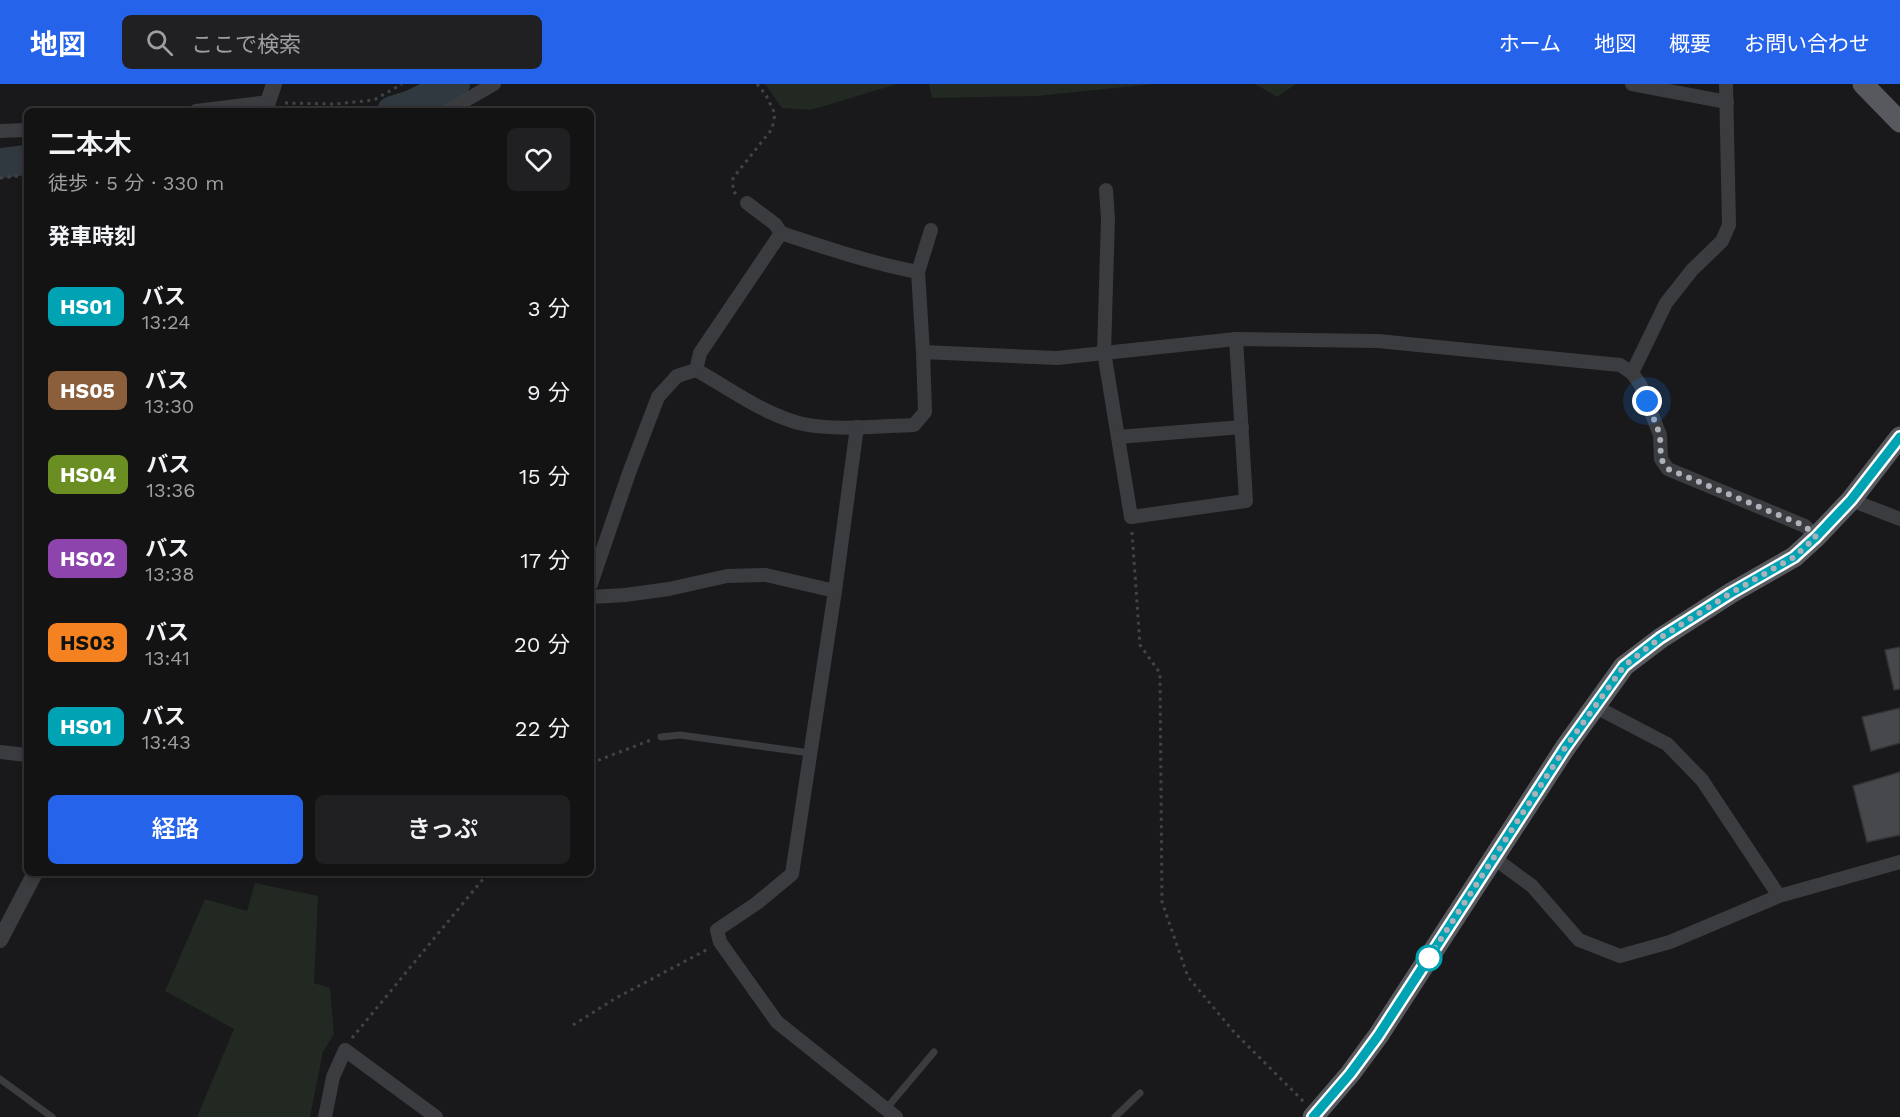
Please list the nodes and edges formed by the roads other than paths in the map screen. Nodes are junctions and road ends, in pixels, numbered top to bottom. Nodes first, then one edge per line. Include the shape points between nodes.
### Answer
1 (274, 84) edge
2 (494, 84) edge
3 (1632, 84) edge
4 (1726, 84) edge
5 (1863, 84) edge
6 (1726, 102) junction
7 (267, 107) edge
8 (249, 108) edge
9 (452, 108) edge
10 (1900, 122) edge
11 (24, 130) edge
12 (0, 131) edge
13 (1106, 190) dead end
14 (747, 203) road end
15 (931, 230) dead end
16 (781, 233) junction
17 (918, 272) junction
18 (1236, 339) junction
19 (923, 352) junction
20 (1104, 352) junction
21 (696, 370) junction
22 (1632, 373) junction
23 (856, 427) junction
24 (1242, 427) junction
25 (1118, 437) junction
26 (1900, 437) edge
27 (1851, 500) junction
28 (1900, 519) edge
29 (1816, 537) junction
30 (594, 575) edge
31 (834, 591) junction
32 (594, 597) edge
33 (1594, 706) junction
34 (661, 736) road end
35 (0, 752) edge
36 (810, 753) junction
37 (24, 755) edge
38 (1494, 858) junction
39 (1900, 862) edge
40 (33, 876) edge
41 (1779, 896) junction
42 (0, 940) edge
43 (934, 1052) dead end
44 (0, 1078) edge
45 (1140, 1093) dead end
46 (887, 1114) edge
47 (1314, 1115) edge
48 (52, 1117) edge
49 (326, 1117) edge
50 (436, 1117) edge
51 (1115, 1117) edge

1 - 7 street
2 - 9 street
3 - 6 street
4 - 6 street
5 - 10 main road
6 - 22 street via 1729,225 1722,241 1666,303
7 - 8 street
11 - 12 street
13 - 20 street
14 - 16 street
15 - 17 street
16 - 17 street via 841,254
16 - 21 street via 700,353
17 - 19 street
18 - 20 street
18 - 22 street via 1378,341 1620,365
18 - 24 street
19 - 20 street via 1057,358
19 - 23 street via 925,412 914,425
20 - 25 street
21 - 23 street via 779,416 804,424
21 - 30 street via 677,376 658,397
22 - 29 street via 1660,435 1661,459 1668,469 1805,526
23 - 31 street
24 - 25 street
24 - 25 street via 1246,501 1131,517
26 - 27 main road
27 - 28 street
27 - 29 main road
29 - 33 main road via 1794,557 1660,638 1624,666
31 - 32 street via 766,575 727,576 669,589
31 - 36 street
33 - 38 main road
33 - 41 street via 1667,744 1702,780
34 - 36 lane via 680,735
35 - 37 street
36 - 46 street via 792,874 717,930 720,942 777,1022
38 - 41 street via 1532,886 1579,940 1620,956 1670,942
38 - 47 main road via 1378,1036
39 - 41 street
40 - 42 street
43 - 46 lane
44 - 48 lane
45 - 51 lane
49 - 50 street via 333,1077 345,1050

